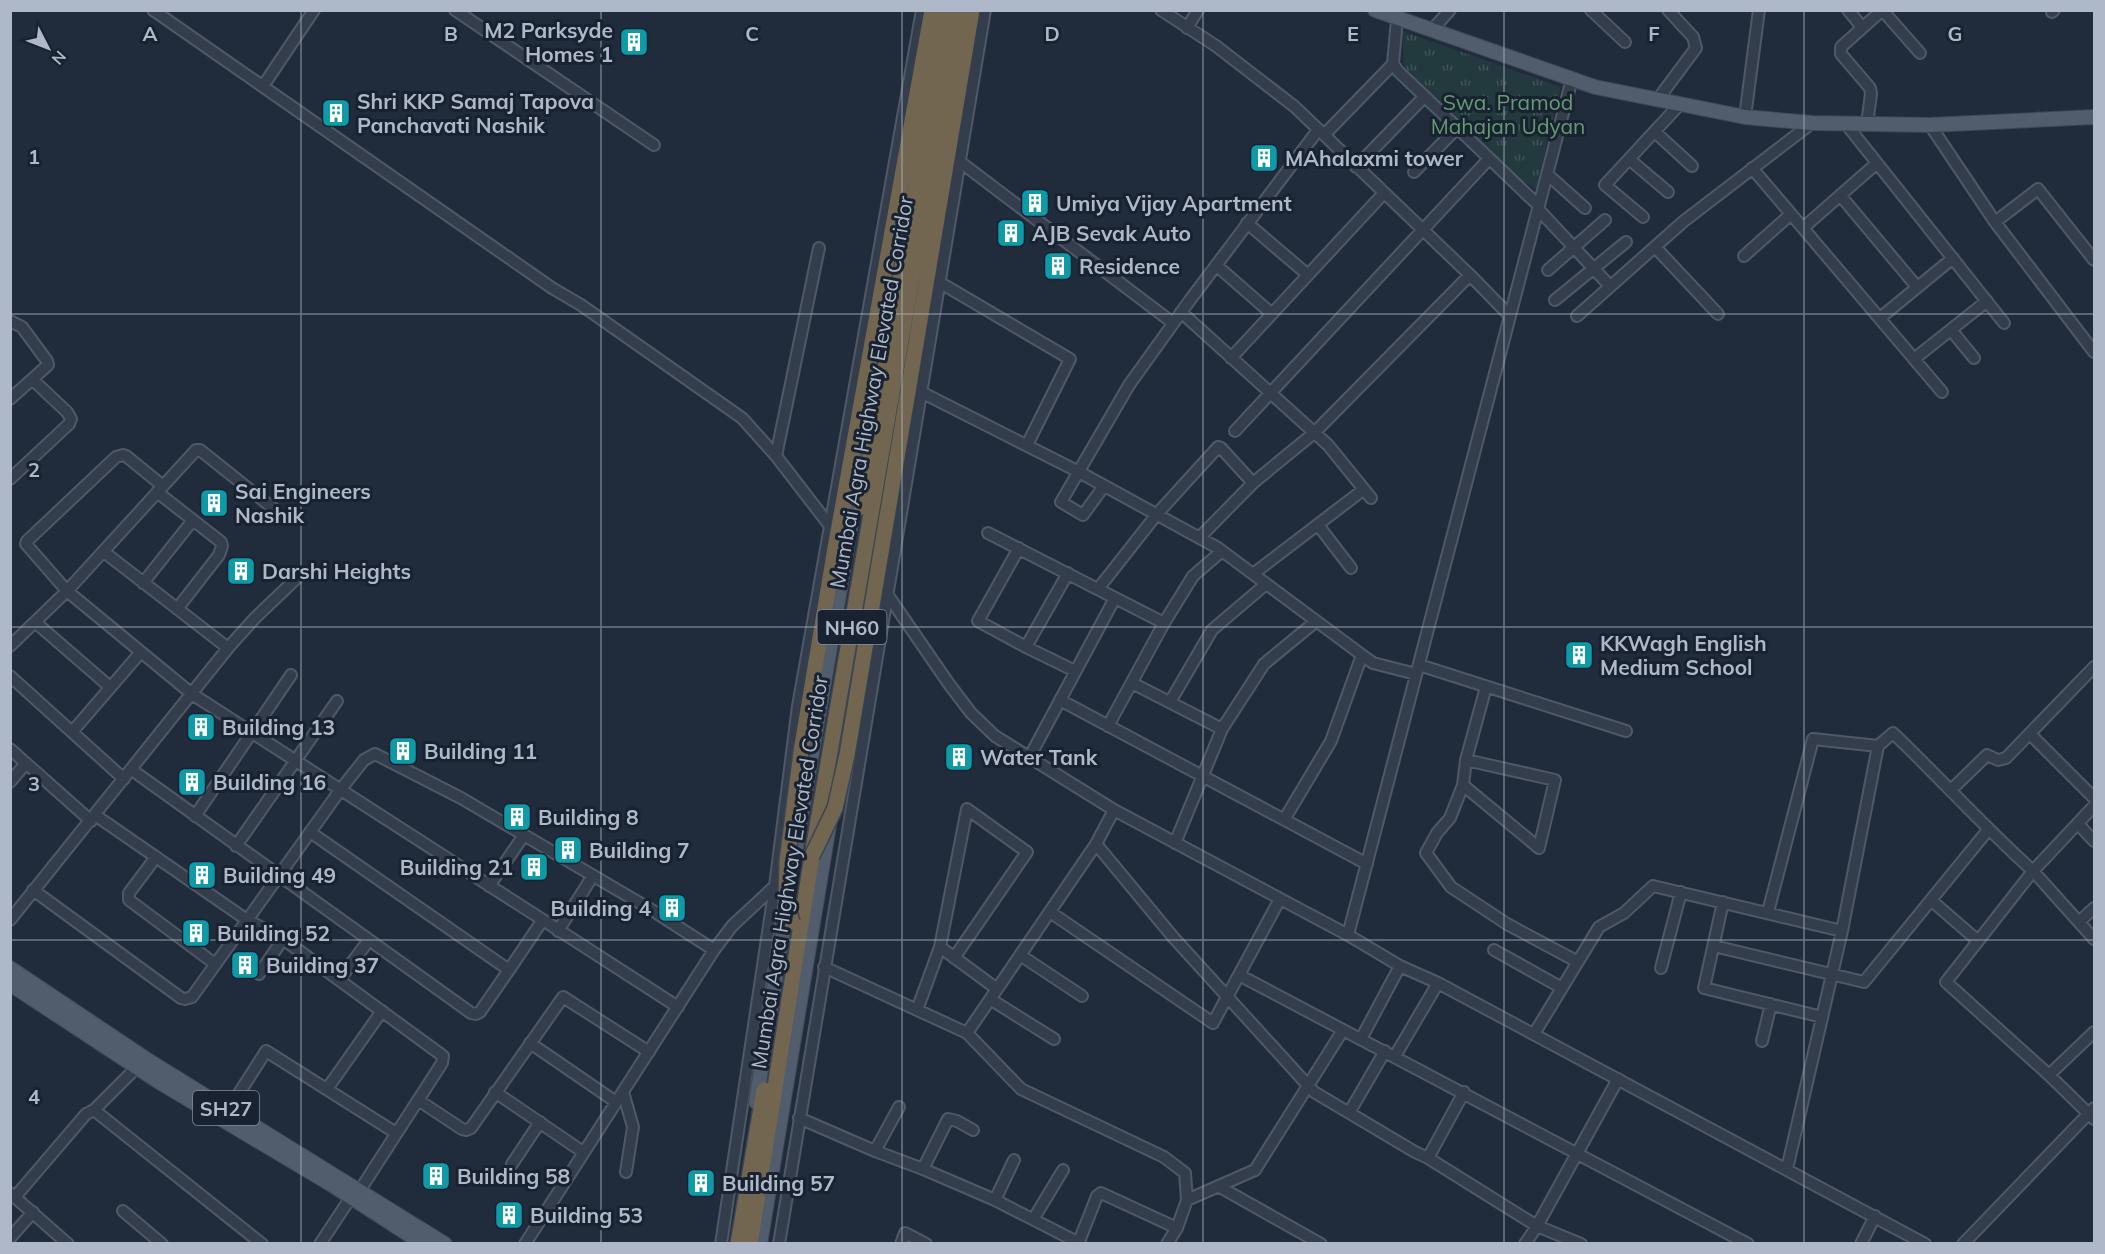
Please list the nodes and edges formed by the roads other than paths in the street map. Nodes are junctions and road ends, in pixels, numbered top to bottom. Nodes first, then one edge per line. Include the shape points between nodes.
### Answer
1 (153, 10) edge
2 (314, 10) edge
3 (455, 10) edge
4 (922, 10) edge
5 (932, 10) edge
6 (940, 10) edge
7 (945, 10) edge
8 (958, 10) edge
9 (965, 10) edge
10 (972, 10) edge
11 (985, 10) edge
12 (1161, 10) edge
13 (1198, 10) edge
14 (1375, 10) edge
15 (1450, 10) edge
16 (1591, 10) edge
17 (1668, 10) edge
18 (1848, 10) edge
19 (1757, 12) edge
20 (1398, 19) junction
21 (1862, 27) junction
22 (1187, 28) junction
23 (1432, 30) junction
24 (1625, 42) dead end
25 (1920, 53) dead end
26 (1394, 64) junction
27 (1572, 79) junction
28 (263, 86) junction
29 (1424, 97) junction
30 (1658, 99) junction
31 (1680, 104) junction
32 (1745, 117) junction
33 (2094, 117) edge
34 (1812, 123) junction
35 (1846, 124) junction
36 (1867, 124) junction
37 (1930, 126) junction
38 (1456, 129) junction
39 (1655, 132) junction
40 (1321, 133) junction
41 (654, 145) dead end
42 (1629, 159) junction
43 (1488, 160) junction
44 (959, 161) junction
45 (1877, 163) junction
46 (1692, 166) dead end
47 (1356, 167) junction
48 (1752, 168) junction
49 (1414, 172) dead end
50 (1547, 174) junction
51 (1668, 192) dead end
52 (1384, 193) junction
53 (1840, 195) junction
54 (1538, 208) junction
55 (1585, 208) dead end
56 (1791, 214) junction
57 (1643, 217) dead end
58 (1605, 220) dead end
59 (1995, 222) junction
60 (1247, 223) junction
61 (1803, 228) junction
62 (1423, 230) junction
63 (1626, 242) dead end
64 (1574, 247) junction
65 (1655, 247) junction
66 (819, 248) dead end
67 (1744, 256) dead end
68 (1953, 258) junction
69 (2094, 260) edge
70 (1216, 265) junction
71 (1594, 268) junction
72 (1548, 270) dead end
73 (1308, 275) junction
74 (1470, 275) junction
75 (939, 282) junction
76 (1610, 286) junction
77 (1917, 287) junction
78 (1555, 300) dead end
79 (1987, 301) junction
80 (1181, 312) junction
81 (1272, 314) junction
82 (1718, 314) dead end
83 (1510, 316) junction
84 (1577, 316) dead end
85 (1880, 318) junction
86 (10, 321) edge
87 (1173, 323) junction
88 (2004, 323) dead end
89 (1951, 330) junction
90 (2094, 352) edge
91 (1232, 358) junction
92 (1974, 358) dead end
93 (1914, 359) junction
94 (33, 380) junction
95 (921, 392) junction
96 (1942, 392) dead end
97 (1271, 393) junction
98 (10, 399) edge
99 (1235, 431) dead end
100 (1314, 433) junction
101 (1027, 445) junction
102 (776, 456) junction
103 (1079, 472) junction
104 (10, 479) edge
105 (1253, 483) junction
106 (1104, 486) junction
107 (160, 489) junction
108 (274, 509) dead end
109 (1157, 514) junction
110 (193, 520) junction
111 (1318, 525) junction
112 (830, 526) junction
113 (988, 533) dead end
114 (1199, 538) junction
115 (1019, 548) junction
116 (1222, 551) junction
117 (104, 552) junction
118 (1351, 568) dead end
119 (1068, 573) junction
120 (1253, 574) junction
121 (300, 575) dead end
122 (143, 583) junction
123 (1266, 584) junction
124 (1098, 589) junction
125 (67, 591) junction
126 (887, 594) junction
127 (1115, 598) junction
128 (177, 609) junction
129 (35, 622) junction
130 (1316, 622) junction
131 (1164, 623) junction
132 (10, 646) edge
133 (1026, 647) junction
134 (228, 648) junction
135 (141, 652) junction
136 (1362, 655) junction
137 (2094, 667) edge
138 (1417, 670) junction
139 (1075, 671) junction
140 (291, 675) dead end
141 (10, 676) edge
142 (1132, 683) junction
143 (110, 687) junction
144 (1486, 687) junction
145 (192, 694) junction
146 (1060, 700) junction
147 (337, 701) dead end
148 (1170, 702) junction
149 (1108, 726) junction
150 (1222, 729) junction
151 (1626, 731) dead end
152 (72, 732) junction
153 (252, 732) junction
154 (2030, 734) junction
155 (1878, 746) junction
156 (10, 749) edge
157 (1029, 758) junction
158 (295, 760) junction
159 (1466, 760) junction
160 (26, 763) junction
161 (128, 775) junction
162 (1202, 777) junction
163 (10, 782) edge
164 (1463, 785) junction
165 (341, 789) junction
166 (1952, 789) junction
167 (2094, 798) edge
168 (2094, 806) edge
169 (1114, 810) junction
170 (195, 816) junction
171 (93, 818) junction
172 (1284, 820) junction
173 (2078, 824) junction
174 (1988, 830) junction
175 (310, 832) junction
176 (524, 835) junction
177 (2094, 841) edge
178 (1175, 843) junction
179 (1096, 844) junction
180 (236, 846) junction
181 (812, 856) junction
182 (156, 857) junction
183 (1367, 864) junction
184 (2032, 871) junction
185 (278, 876) junction
186 (592, 877) junction
187 (489, 886) junction
188 (775, 886) junction
189 (33, 890) junction
190 (1681, 892) junction
191 (1280, 899) junction
192 (1932, 901) junction
193 (1723, 902) junction
194 (2094, 908) edge
195 (1050, 912) junction
196 (1768, 912) junction
197 (10, 920) edge
198 (247, 920) junction
199 (542, 921) junction
200 (792, 922) junction
201 (2079, 922) junction
202 (1842, 931) junction
203 (558, 932) junction
204 (1348, 935) junction
205 (283, 939) junction
206 (2094, 939) edge
207 (369, 940) junction
208 (1977, 940) junction
209 (1714, 946) junction
210 (940, 947) junction
211 (714, 950) junction
212 (1494, 950) dead end
213 (1020, 955) junction
214 (954, 957) junction
215 (1578, 962) junction
216 (215, 964) junction
217 (1400, 966) junction
218 (824, 967) junction
219 (10, 968) edge
220 (1661, 968) dead end
221 (509, 970) junction
222 (1832, 973) junction
223 (259, 974) dead end
224 (1239, 975) junction
225 (339, 980) junction
226 (1438, 983) junction
227 (10, 984) edge
228 (1563, 988) junction
229 (997, 989) junction
230 (1082, 996) dead end
231 (1227, 998) junction
232 (990, 999) junction
233 (1771, 1004) junction
234 (678, 1007) junction
235 (917, 1010) junction
236 (382, 1011) junction
237 (1822, 1017) junction
238 (1343, 1030) junction
239 (2094, 1032) edge
240 (967, 1033) junction
241 (1534, 1034) junction
242 (1054, 1039) dead end
243 (1361, 1039) junction
244 (1762, 1041) dead end
245 (530, 1042) junction
246 (649, 1052) junction
247 (1390, 1054) junction
248 (137, 1068) junction
249 (2049, 1075) junction
250 (1618, 1079) junction
251 (1309, 1086) junction
252 (327, 1089) junction
253 (495, 1092) junction
254 (623, 1092) junction
255 (1464, 1092) junction
256 (194, 1095) junction
257 (418, 1100) junction
258 (616, 1102) junction
259 (898, 1107) dead end
260 (229, 1109) junction
261 (94, 1110) junction
262 (1349, 1113) junction
263 (2093, 1113) edge
264 (799, 1118) junction
265 (540, 1122) junction
266 (973, 1130) dead end
267 (396, 1133) junction
268 (875, 1151) junction
269 (584, 1152) junction
270 (1577, 1152) junction
271 (1428, 1158) junction
272 (1014, 1160) dead end
273 (512, 1164) dead end
274 (923, 1168) junction
275 (1786, 1169) junction
276 (1063, 1170) dead end
277 (626, 1172) dead end
278 (1218, 1186) junction
279 (355, 1194) junction
280 (13, 1195) edge
281 (995, 1200) junction
282 (1187, 1200) junction
283 (123, 1211) dead end
284 (33, 1212) junction
285 (1875, 1216) junction
286 (1034, 1218) junction
287 (1537, 1226) junction
288 (1177, 1228) junction
289 (10, 1238) edge
290 (63, 1242) edge
291 (1742, 1242) edge
292 (1079, 1243) edge
293 (162, 1244) edge
294 (262, 1244) edge
295 (320, 1244) edge
296 (423, 1244) edge
297 (445, 1244) edge
298 (525, 1244) edge
299 (721, 1244) edge
300 (732, 1244) edge
301 (738, 1244) edge
302 (750, 1244) edge
303 (760, 1244) edge
304 (779, 1244) edge
305 (901, 1244) edge
306 (926, 1244) edge
307 (1167, 1244) edge
308 (1321, 1244) edge
309 (1525, 1244) edge
310 (1581, 1244) edge
311 (1861, 1244) edge
312 (1925, 1244) edge
313 (1964, 1244) edge

1 - 28 street
2 - 28 street
3 - 41 street
4 - 112 street
5 - 200 highway, bridge via 802,745 787,861 786,901
6 - 300 main road via 811,753
7 - 200 highway, Mumbai Agra Highway Elevated Corridor / NH60
8 - 181 highway, Mumbai Agra Highway Elevated Corridor / NH60, bridge
9 - 303 main road
10 - 181 highway, bridge via 847,755 835,808
11 - 44 street
12 - 22 street
13 - 22 street
14 - 20 main road
15 - 23 street
16 - 24 street
17 - 30 street via 1693,37 1696,48
18 - 21 street
19 - 32 street
20 - 23 main road
20 - 26 street
21 - 25 street via 1884,12
21 - 36 street via 1840,49 1870,88
22 - 40 street via 1253,74
23 - 27 main road
26 - 29 street
26 - 40 street
27 - 30 main road
27 - 50 street
28 - 102 street via 742,418
29 - 38 street
29 - 47 street
30 - 31 main road
31 - 32 main road
31 - 39 street
32 - 34 main road
33 - 37 main road
34 - 35 main road
34 - 48 street
35 - 36 main road
35 - 45 street
36 - 37 main road
37 - 59 street
38 - 43 street
38 - 49 street
39 - 42 street
39 - 46 street
40 - 47 street
40 - 60 street
42 - 51 street
42 - 57 street via 1605,185
43 - 54 street
43 - 62 street
44 - 75 street
44 - 87 street
45 - 53 street
45 - 68 street
47 - 52 street
48 - 56 street
48 - 65 street
50 - 54 street
50 - 55 street
52 - 62 street
52 - 73 street
53 - 61 street
53 - 77 street
54 - 64 street
54 - 83 street
56 - 61 street
56 - 67 street
58 - 64 street
59 - 69 street via 2038,189
59 - 90 street
60 - 70 street
60 - 73 street
61 - 85 street
62 - 74 street
62 - 97 street
63 - 71 street
64 - 71 street
64 - 72 street
65 - 76 street
65 - 82 street
66 - 102 street
68 - 77 street
68 - 79 street
70 - 80 street
70 - 81 street
71 - 76 street
71 - 78 street
73 - 81 street
74 - 83 street
74 - 100 street
75 - 95 street
75 - 101 street via 1070,359
76 - 84 street
77 - 85 street
79 - 88 street
79 - 89 street
80 - 87 street
80 - 91 street
81 - 91 street
83 - 138 street
85 - 93 street
86 - 94 street via 22,327 47,361 46,368
87 - 103 street via 1129,385
89 - 92 street
89 - 93 street
91 - 97 street
93 - 96 street
94 - 98 street
94 - 104 street via 71,419
95 - 101 street
95 - 126 street
97 - 99 street
97 - 100 street
100 - 105 street
100 - 111 street via 1367,494
101 - 103 street
102 - 112 street
103 - 106 street
103 - 106 street via 1061,502 1083,515
105 - 109 street via 1218,447
105 - 114 street
106 - 109 street
107 - 108 street via 200,450
107 - 110 street
107 - 117 street
107 - 125 street via 126,456 116,457 27,541 27,546
109 - 114 street
109 - 124 street
110 - 122 street
110 - 128 street via 222,546
111 - 118 street
111 - 120 street
112 - 188 street via 798,706
113 - 115 street
114 - 116 street
115 - 119 street
115 - 133 street via 978,621
116 - 120 street
116 - 131 street via 1193,576
117 - 122 street
117 - 125 street
119 - 124 street
119 - 133 street
120 - 123 street
121 - 134 street
122 - 128 street
123 - 130 street
123 - 148 street via 1212,630
124 - 127 street
125 - 129 street
125 - 135 street
126 - 157 street via 971,712 995,736
126 - 218 street
127 - 131 street
127 - 139 street
128 - 134 street
129 - 132 street
129 - 143 street
130 - 136 street
130 - 150 street via 1264,664
131 - 142 street
133 - 139 street
134 - 145 street
135 - 143 street
135 - 145 street
136 - 138 street via 1373,663
136 - 172 street via 1331,741
137 - 154 street
138 - 144 street
138 - 183 street
139 - 146 street
140 - 153 street
141 - 152 street
142 - 148 street
142 - 149 street
143 - 152 street
144 - 151 street
144 - 159 street
145 - 153 street
145 - 161 street
146 - 149 street
146 - 157 street
147 - 158 street
148 - 150 street
149 - 162 street
150 - 162 street
152 - 161 street
153 - 158 street
153 - 170 street
154 - 166 street via 2006,758 1988,756
154 - 167 street
155 - 166 street via 1893,733
155 - 196 street via 1813,739
155 - 202 street
156 - 160 street
157 - 169 street
158 - 165 street
158 - 180 street
159 - 164 street
159 - 164 street via 1556,780 1539,848
160 - 163 street
160 - 171 street
161 - 170 street
161 - 171 street
162 - 172 street
162 - 178 street
164 - 215 street via 1450,819 1426,853 1451,887
165 - 175 street
165 - 176 street via 364,760 375,754
165 - 187 street
166 - 174 street
168 - 173 street
169 - 178 street
169 - 179 street
170 - 180 street
171 - 182 street
171 - 189 street
172 - 183 street
173 - 177 street
173 - 184 street
174 - 184 street
174 - 192 street
175 - 185 street
175 - 221 street
176 - 186 street
176 - 187 street
178 - 191 street
179 - 195 street
179 - 231 street
180 - 185 street
181 - 302 highway, Mumbai Agra Highway Elevated Corridor / NH60
182 - 198 street
182 - 216 street via 129,893 129,900
183 - 204 street
184 - 201 street
184 - 208 street
185 - 198 street
185 - 207 street
186 - 203 street
186 - 211 street
187 - 199 street
188 - 211 street via 732,926
188 - 299 street
189 - 197 street
189 - 216 street via 185,999 192,997
190 - 193 street
190 - 215 street via 1653,886 1624,913 1599,927
190 - 220 street
191 - 204 street
191 - 224 street
192 - 208 street
192 - 222 street via 1864,982
193 - 196 street
193 - 209 street
194 - 201 street
195 - 213 street
195 - 231 street via 1213,1023
196 - 202 street
198 - 205 street
198 - 216 street
199 - 203 street
199 - 221 street
200 - 301 highway, Mumbai Agra Highway Elevated Corridor / NH60
201 - 206 street
202 - 222 street
203 - 234 street
204 - 217 street
205 - 223 street
205 - 225 street
207 - 221 street via 473,1014 480,1012
207 - 225 street
208 - 249 street via 1946,981
209 - 222 street
209 - 233 street via 1704,988
210 - 214 street
210 - 214 street via 967,809 1027,852
210 - 235 street
211 - 234 street
212 - 228 street
213 - 229 street
213 - 230 street
214 - 229 street
215 - 228 street
217 - 226 street
217 - 243 street
218 - 235 street
218 - 264 street
219 - 256 main road, SH27
222 - 237 street
224 - 231 street
224 - 238 street
225 - 236 street
226 - 241 street
226 - 247 street
227 - 248 main road, SH27
228 - 241 street
229 - 232 street
231 - 251 street
232 - 240 street
232 - 242 street
233 - 237 street
233 - 244 street
234 - 246 street
235 - 240 street
236 - 252 street
236 - 257 street via 444,1058
237 - 275 street
238 - 243 street
238 - 251 street
239 - 249 street
240 - 282 street via 1022,1089 1164,1156 1185,1173
241 - 250 street
243 - 247 street
245 - 246 street via 564,997
245 - 253 street
245 - 258 street
246 - 254 street
247 - 255 street
247 - 262 street
248 - 256 main road, SH27
248 - 261 street
249 - 263 street
250 - 270 street
250 - 275 street
251 - 262 street
251 - 278 street via 1255,1170
252 - 260 street via 266,1051
252 - 267 street
253 - 257 street via 466,1130
253 - 265 street
254 - 258 street
254 - 277 street via 632,1122
255 - 270 street
255 - 271 street
256 - 260 main road, SH27
256 - 279 main road, SH27
257 - 267 street
258 - 269 street
259 - 268 street
260 - 279 main road, SH27
261 - 280 street via 86,1114
261 - 294 street
262 - 271 street
263 - 313 street
264 - 268 street
264 - 304 street
265 - 269 street
265 - 273 street
266 - 274 street via 948,1119
267 - 279 street
268 - 274 street
269 - 298 street
270 - 287 street
270 - 291 street
271 - 287 street
272 - 281 street
274 - 281 street
275 - 285 street
276 - 286 street
278 - 282 street
278 - 308 street
279 - 295 street
279 - 296 main road, SH27
279 - 297 main road, SH27
280 - 284 street
281 - 286 street
282 - 288 street
283 - 293 street
284 - 289 street
284 - 290 street
285 - 311 street
285 - 312 street
286 - 292 street
287 - 309 street
287 - 310 street
288 - 292 street via 1101,1193
288 - 307 street
305 - 306 street via 905,1233

